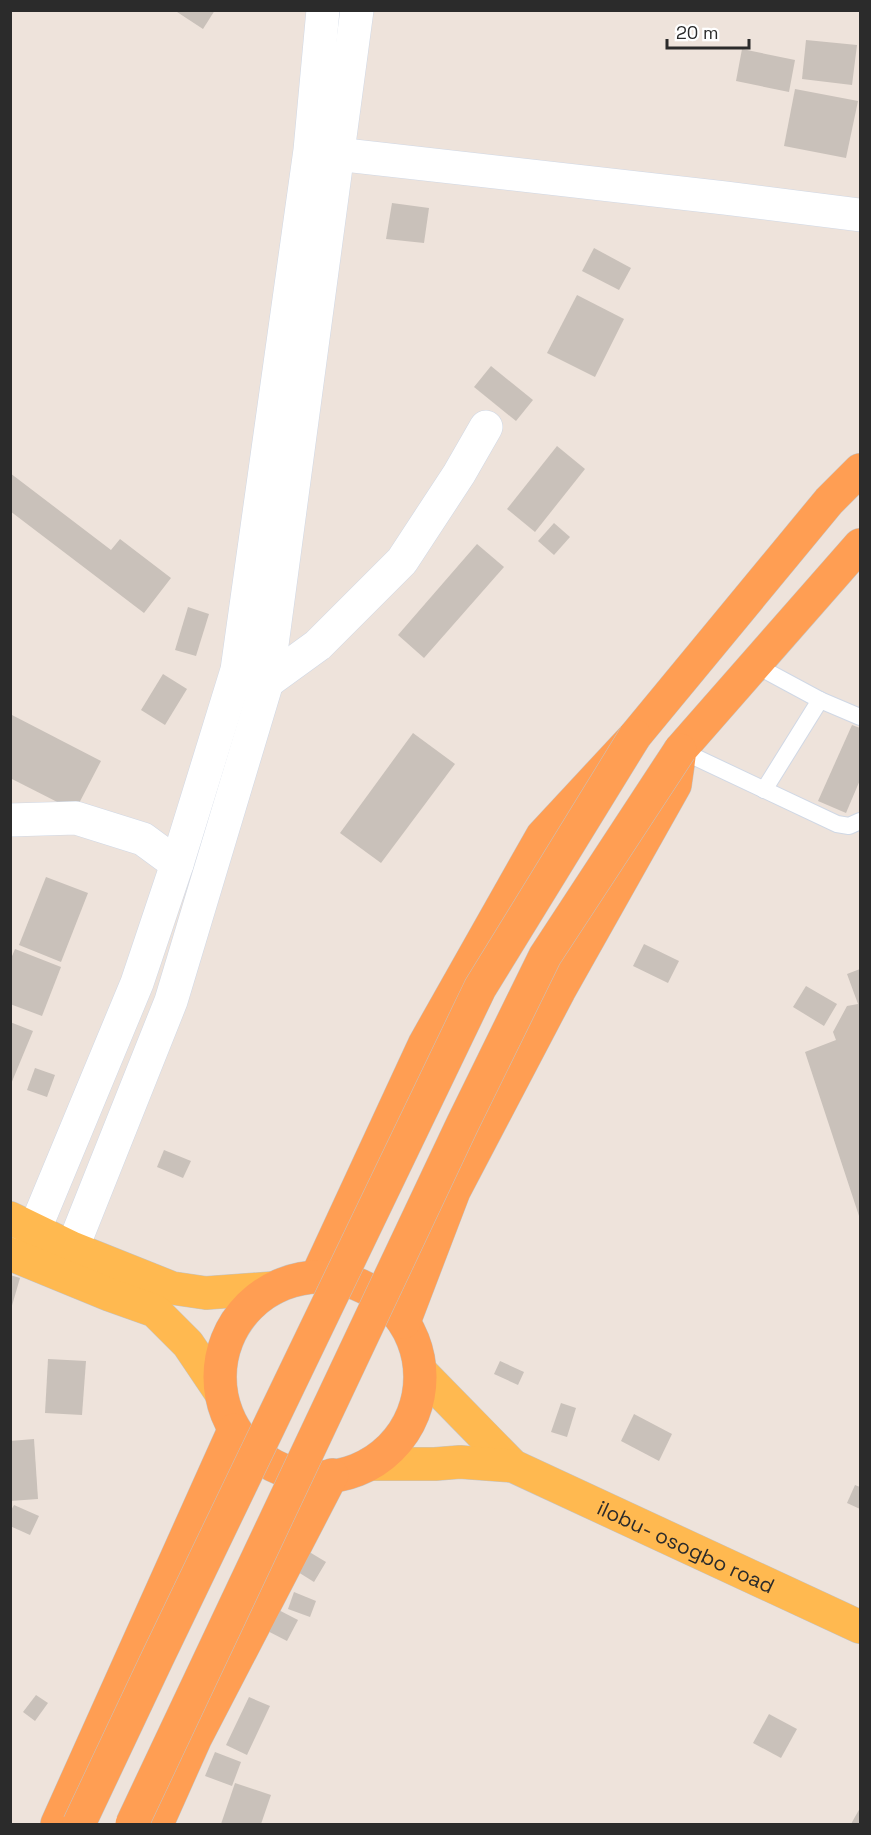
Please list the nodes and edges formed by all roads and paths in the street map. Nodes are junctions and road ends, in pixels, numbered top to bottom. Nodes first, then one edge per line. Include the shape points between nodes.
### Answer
1 (323, 10) edge
2 (357, 10) edge
3 (336, 154) junction
4 (861, 215) edge
5 (486, 427) dead end
6 (861, 470) edge
7 (861, 545) edge
8 (755, 665) junction
9 (267, 682) junction
10 (819, 700) junction
11 (861, 717) edge
12 (635, 735) junction
13 (680, 750) junction
14 (764, 790) junction
15 (10, 820) edge
16 (861, 821) edge
17 (177, 864) junction
18 (23, 1224) edge
19 (16, 1257) edge
20 (66, 1262) junction
21 (317, 1276) junction
22 (274, 1288) junction
23 (404, 1322) junction
24 (420, 1371) junction
25 (221, 1393) junction
26 (234, 1430) junction
27 (370, 1464) junction
28 (513, 1467) junction
29 (332, 1475) junction
30 (861, 1627) edge
31 (57, 1824) edge
32 (80, 1824) edge
33 (132, 1824) edge
34 (157, 1824) edge

1 - 17 street via 310,150 237,669
2 - 3 street
3 - 4 street
3 - 9 street
5 - 9 street via 402,561 318,645
6 - 12 highway via 829,501
7 - 8 highway
8 - 10 lane
8 - 13 highway
9 - 20 street via 171,1001
10 - 11 lane
10 - 14 lane
12 - 21 highway via 542,836 425,1043
12 - 32 highway, bridge via 480,988
13 - 14 lane
13 - 23 highway via 675,785 559,991 454,1191
13 - 33 highway, bridge via 545,956
14 - 16 lane via 837,824 849,826
15 - 17 street via 76,818 143,840
17 - 18 street via 138,984
18 - 19 street
18 - 20 main road
19 - 20 main road
20 - 22 main road via 206,1293
20 - 25 main road via 155,1311 188,1344
21 - 22 highway
21 - 23 highway via 343,1278 367,1287 388,1302
22 - 25 highway via 249,1307 230,1332 221,1362
23 - 24 highway via 416,1345
24 - 27 highway via 418,1398 408,1424 392,1446
24 - 28 main road
25 - 26 highway
26 - 29 highway via 255,1454 282,1470 314,1477
26 - 31 highway
27 - 28 main road via 460,1462
27 - 29 highway
28 - 30 main road, ilobu- osogbo road
29 - 34 highway via 195,1739

